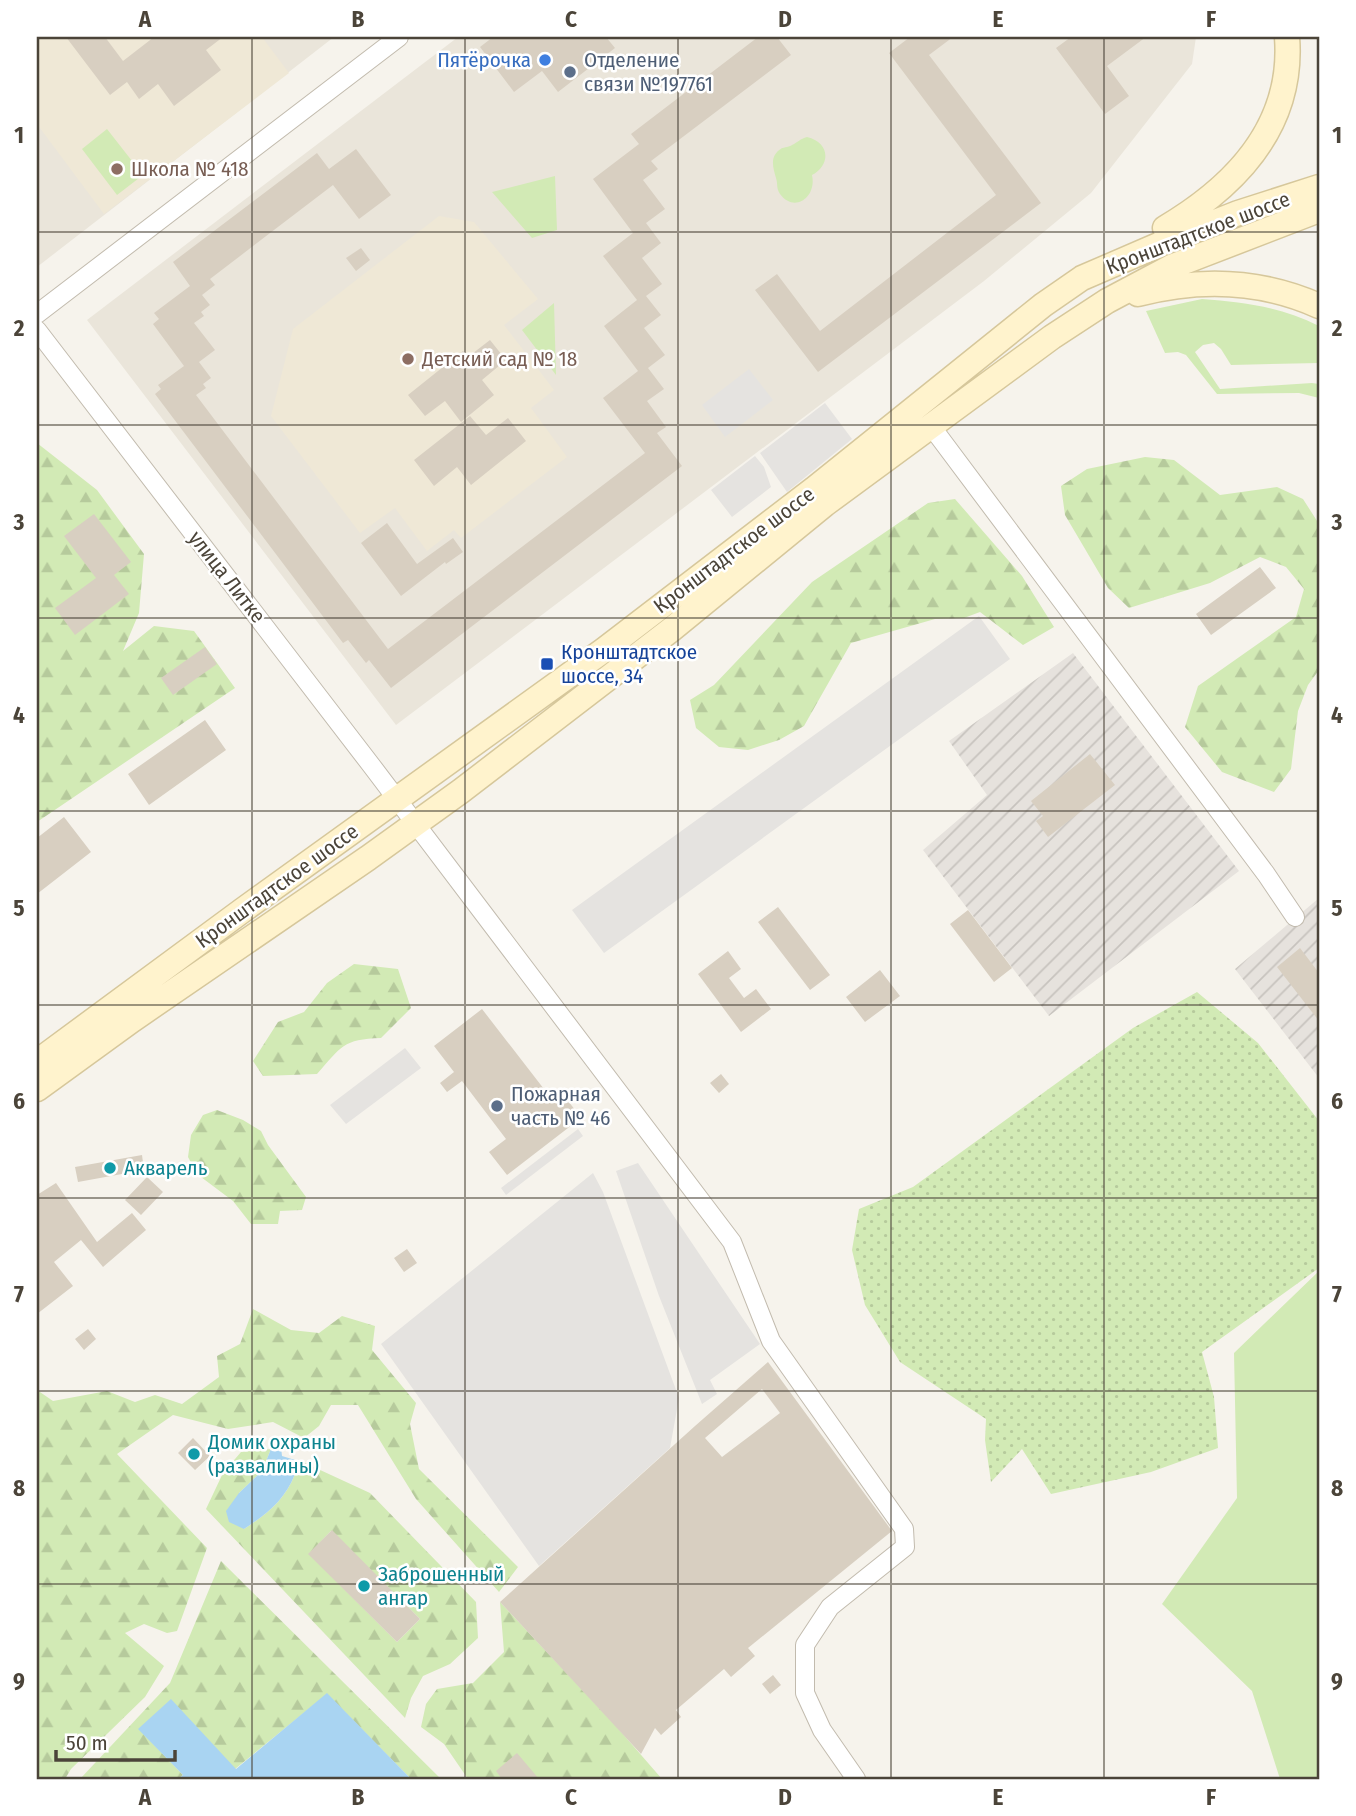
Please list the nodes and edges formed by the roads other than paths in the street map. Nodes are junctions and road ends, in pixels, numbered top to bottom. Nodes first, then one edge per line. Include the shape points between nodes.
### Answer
1 (399, 37) edge
2 (1287, 37) edge
3 (1319, 187) edge
4 (1319, 210) edge
5 (1082, 278) junction
6 (1107, 301) junction
7 (1319, 306) edge
8 (37, 314) edge
9 (37, 330) edge
10 (932, 426) junction
11 (397, 799) junction
12 (416, 824) junction
13 (1295, 917) dead end
14 (37, 1062) edge
15 (37, 1089) edge
16 (856, 1779) edge

1 - 8 street
2 - 5 main road via 1280,98 1266,133 1245,164 1194,211
3 - 5 main road, Кронштадтское шоссе via 1201,227
4 - 6 main road, Кронштадтское шоссе via 1171,267
5 - 11 main road, Кронштадтское шоссе via 604,650
6 - 7 main road via 1170,286 1216,283 1266,287
6 - 10 main road, Кронштадтское шоссе
9 - 11 street, улица Литке
10 - 12 main road, Кронштадтское шоссе
10 - 13 street
11 - 12 street, улица Литке
11 - 14 main road, Кронштадтское шоссе
12 - 15 main road, Кронштадтское шоссе
12 - 16 street, улица Литке via 732,1242 771,1341 904,1529 905,1547 830,1607 805,1646 805,1693 822,1730

